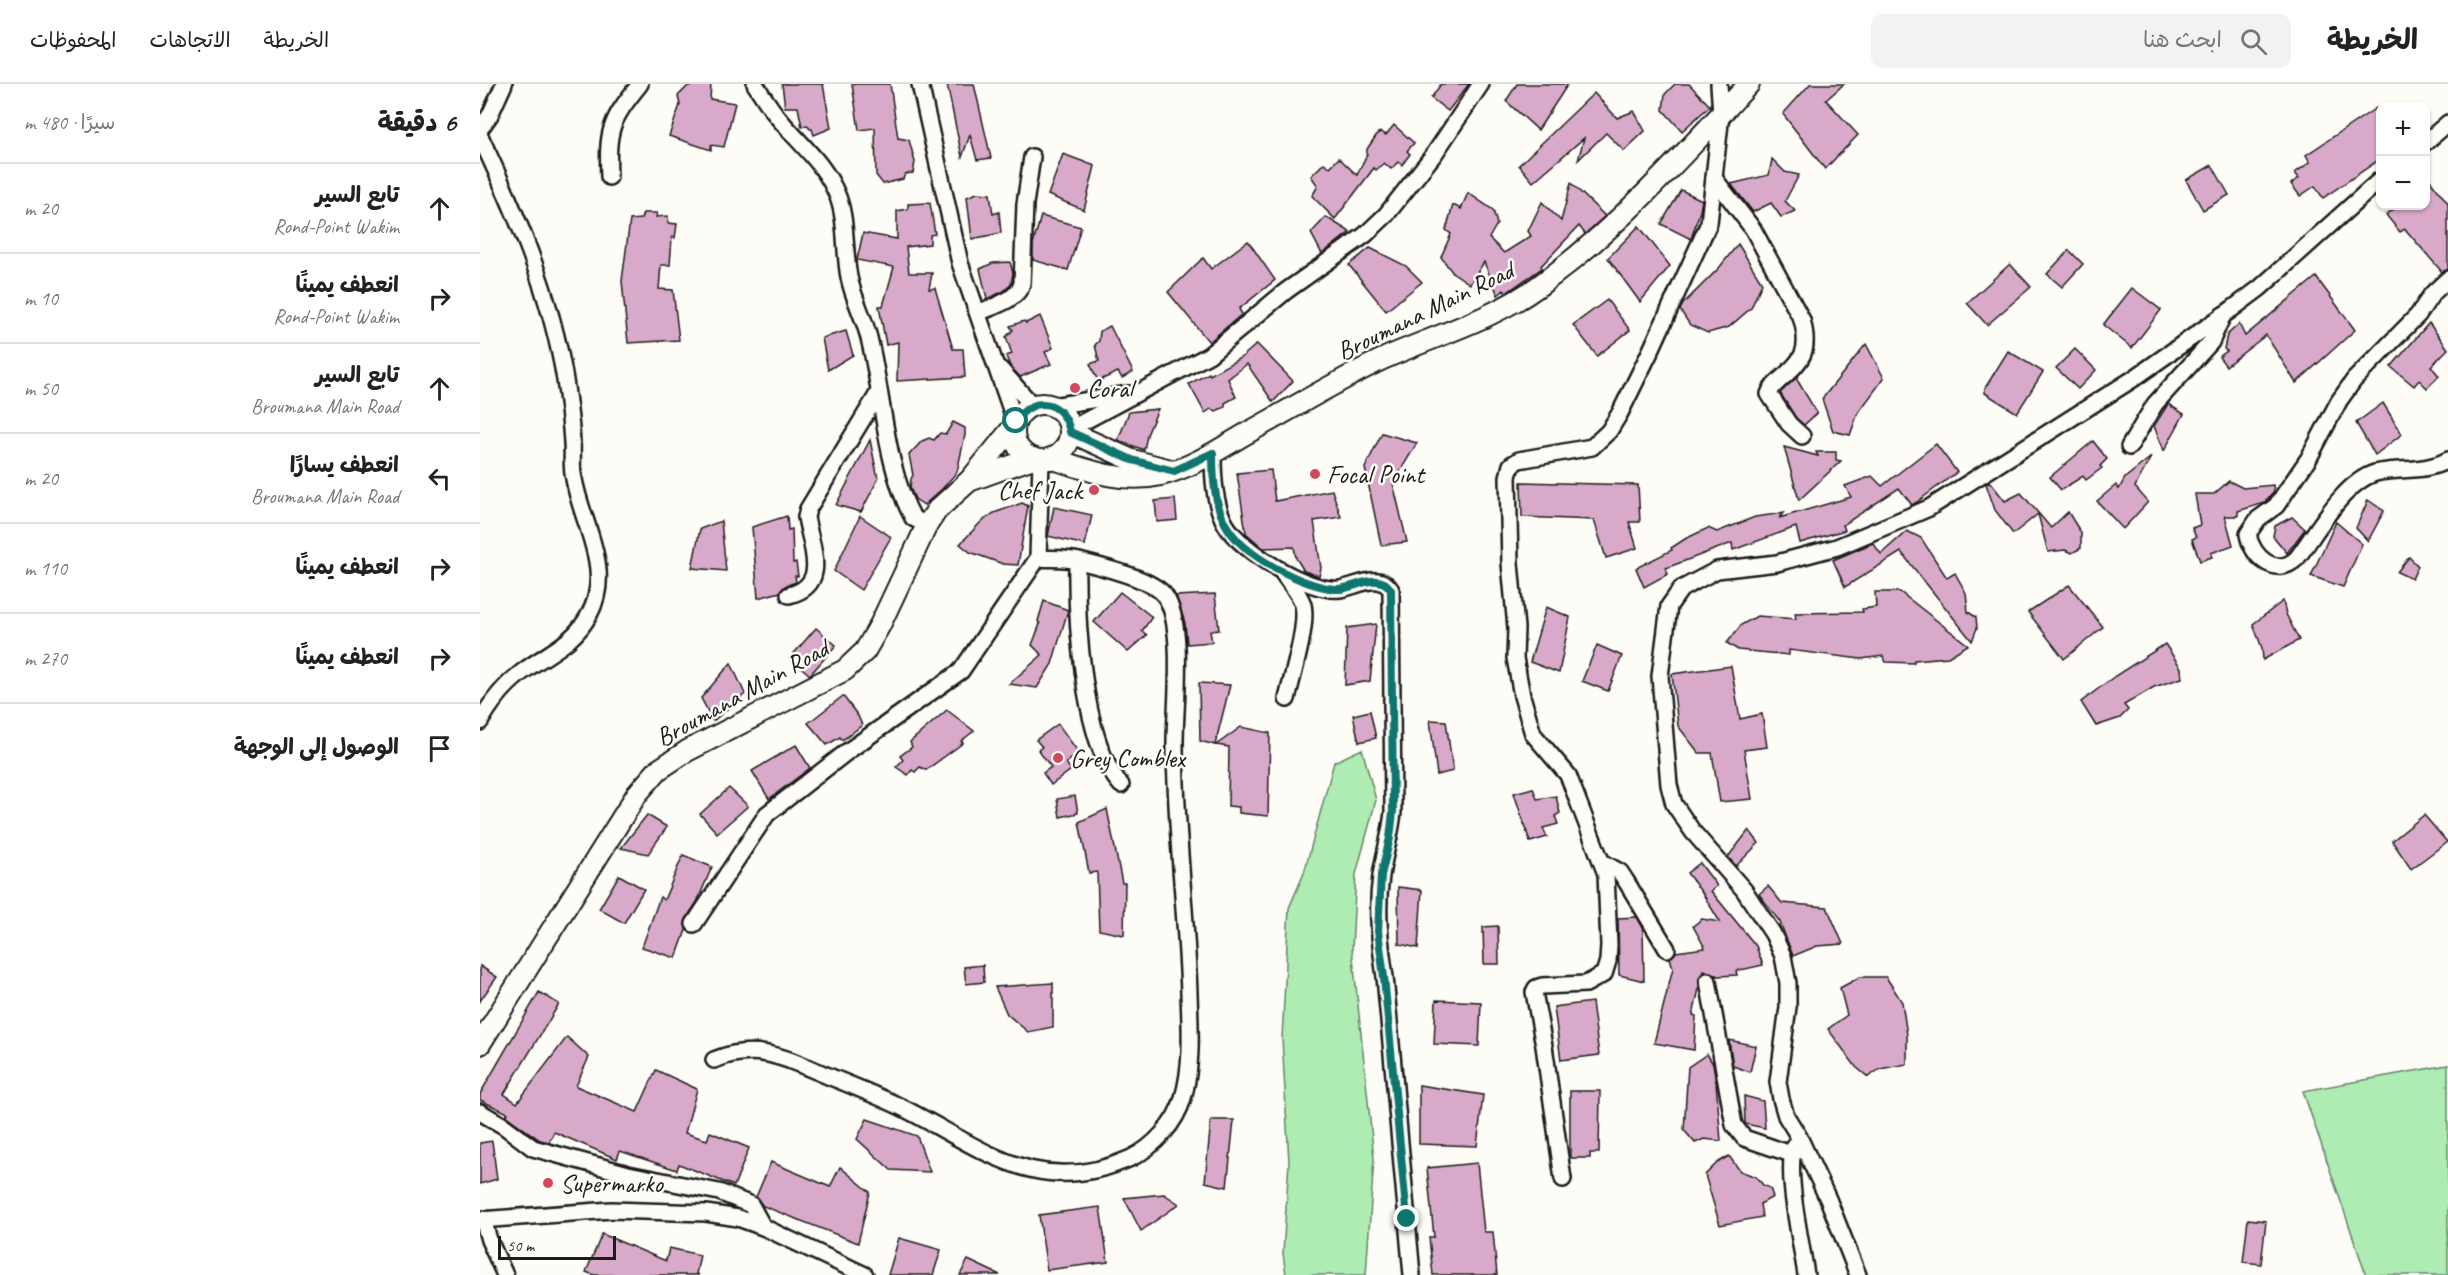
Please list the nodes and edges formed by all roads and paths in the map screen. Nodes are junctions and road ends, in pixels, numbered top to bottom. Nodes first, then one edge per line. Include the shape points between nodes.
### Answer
1 (504, 84) edge
2 (640, 84) edge
3 (755, 84) edge
4 (920, 84) edge
5 (1481, 84) edge
6 (1719, 84) edge
7 (1749, 84) edge
8 (1721, 114) junction
9 (2448, 123) edge
10 (480, 129) edge
11 (480, 136) edge
12 (2430, 139) edge
13 (1032, 157) dead end
14 (609, 177) dead end
15 (1714, 178) junction
16 (2376, 184) edge
17 (2448, 279) edge
18 (978, 313) junction
19 (2223, 315) junction
20 (996, 364) junction
21 (879, 392) junction
22 (1141, 393) junction
23 (1032, 405) junction
24 (1052, 406) junction
25 (1015, 423) junction
26 (1070, 431) junction
27 (1802, 436) dead end
28 (2129, 447) dead end
29 (1213, 453) junction
30 (1042, 459) junction
31 (2448, 460) edge
32 (1174, 471) junction
33 (969, 481) junction
34 (927, 525) junction
35 (1038, 558) junction
36 (1077, 561) junction
37 (1283, 573) junction
38 (789, 595) dead end
39 (1287, 699) dead end
40 (480, 722) edge
41 (1121, 785) dead end
42 (1602, 862) junction
43 (694, 924) dead end
44 (1666, 949) dead end
45 (1708, 981) dead end
46 (480, 1044) edge
47 (714, 1060) dead end
48 (480, 1112) edge
49 (1799, 1137) junction
50 (1791, 1154) junction
51 (1563, 1179) dead end
52 (482, 1219) edge
53 (763, 1227) junction
54 (505, 1275) edge
55 (865, 1275) edge
56 (1412, 1275) edge
57 (1806, 1275) edge
58 (1858, 1275) edge

1 - 10 street
2 - 14 street via 617,113 608,143
3 - 21 street via 779,119 814,156 838,195 850,281 869,339
4 - 18 street via 960,263
5 - 22 street via 1435,153 1373,228 1286,291 1209,355
6 - 8 street
7 - 8 main road, Broumana Main Road
8 - 15 street
8 - 29 main road, Broumana Main Road via 1616,220 1540,285 1503,307 1386,358
9 - 12 street
11 - 40 street via 528,242 545,290 571,421 573,476 598,558 597,589 590,614 576,634 520,674 490,703
13 - 18 street via 1024,204 1022,284 1013,297
15 - 27 street via 1753,229 1802,320 1806,349 1770,394 1789,424
15 - 42 street via 1705,234 1610,431 1586,449 1519,460 1511,465 1508,477 1515,658 1526,716 1533,734 1568,775
16 - 19 street via 2260,288
17 - 31 street via 2354,380 2276,506 2251,529 2248,534 2252,548 2262,560 2276,567 2288,566 2355,483 2369,474 2428,468
18 - 20 street
19 - 28 street via 2214,337 2155,404
19 - 49 street via 2133,379 1929,508 1837,548 1777,563 1717,570 1681,588 1675,596 1666,622 1660,676 1669,785 1674,804 1744,890 1783,956 1788,1007 1778,1082 1786,1116
20 - 23 street
20 - 25 street
21 - 34 street via 899,482 914,518
21 - 38 street via 808,509 815,572 811,584
22 - 24 street
22 - 26 street
23 - 24 main road
23 - 25 main road
24 - 26 main road via 1064,415
25 - 30 main road via 1015,439 1021,451
25 - 33 main road, Broumana Main Road
26 - 30 main road via 1064,448
26 - 32 main road via 1132,460
29 - 32 main road, Broumana Main Road
29 - 37 street via 1216,496 1226,526 1254,553
30 - 32 main road, Broumana Main Road via 1118,478
30 - 33 main road, Broumana Main Road
30 - 35 street
33 - 34 main road, Broumana Main Road via 937,510
34 - 46 main road, Broumana Main Road via 880,625 865,651 845,670 687,751 658,770 637,794
35 - 36 street
35 - 43 street via 962,671 767,813
36 - 41 street via 1078,632 1087,700 1110,773
36 - 47 street via 1147,582 1165,595 1171,609 1178,687 1176,809 1188,963 1190,1065 1183,1100 1168,1128 1152,1144 1115,1164 1064,1175 1032,1171 997,1160 904,1109 786,1058 760,1052 731,1053
37 - 39 street via 1303,605 1304,621
37 - 56 street via 1312,585 1339,590 1367,581 1386,584 1391,590 1393,812 1381,875 1378,931
42 - 44 street via 1626,880
42 - 51 street via 1608,887 1609,935 1604,974 1586,984 1542,986 1534,992
45 - 50 street via 1734,1125 1744,1138
48 - 53 street via 533,1148 628,1174 719,1191 751,1205
49 - 50 street
49 - 58 street
50 - 57 street
52 - 53 street via 611,1210 670,1211 738,1218
52 - 54 street
53 - 55 street

